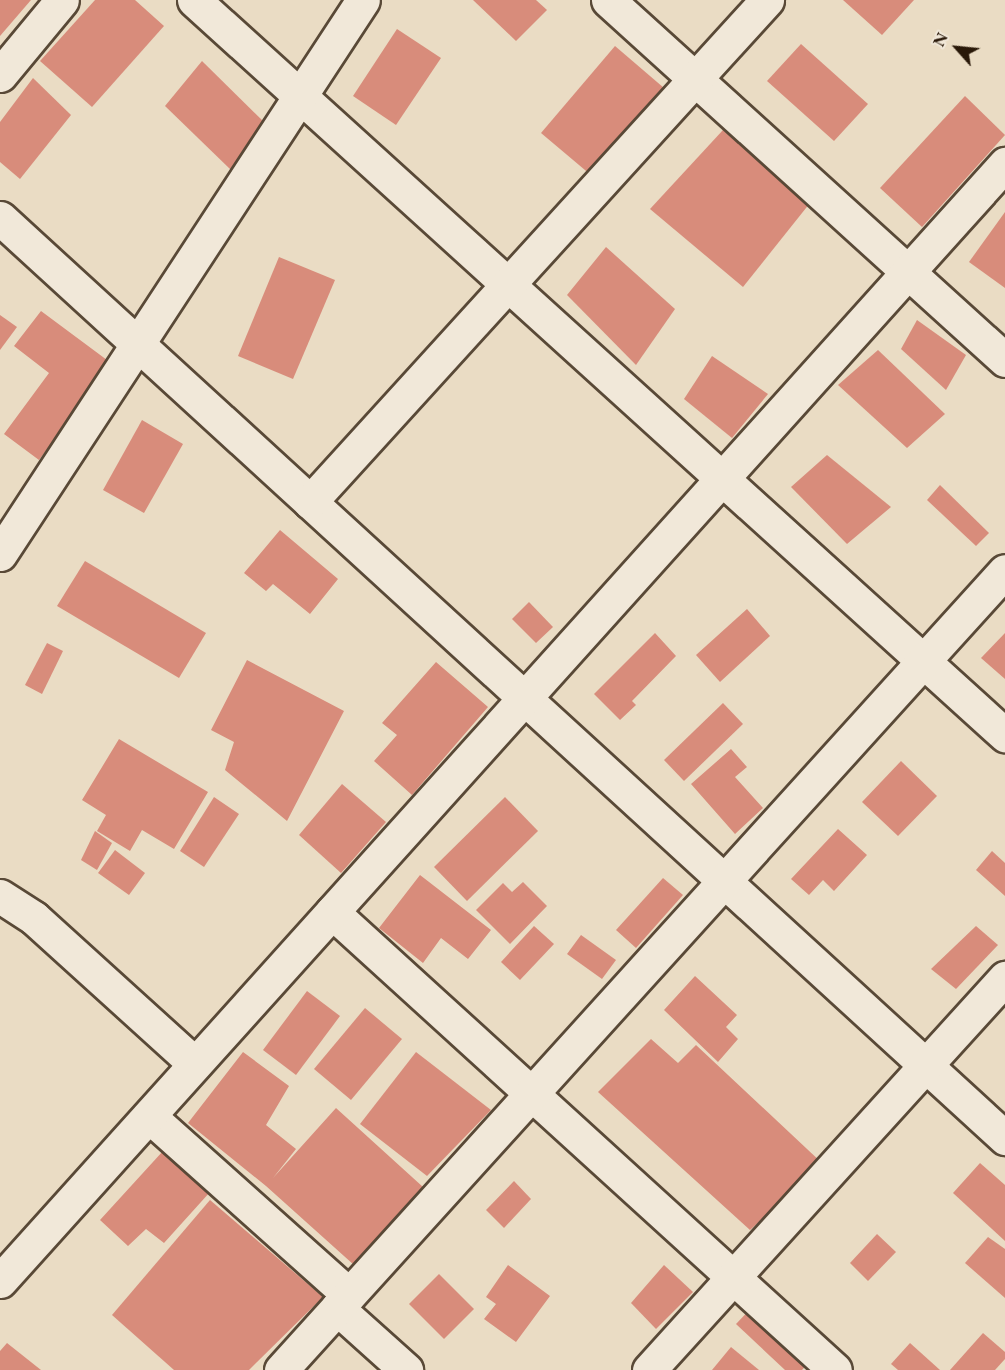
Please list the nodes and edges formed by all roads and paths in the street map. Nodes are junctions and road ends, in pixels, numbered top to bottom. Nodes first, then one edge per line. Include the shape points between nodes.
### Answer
1 (62, 0) edge
2 (194, 0) edge
3 (363, 0) edge
4 (608, 0) edge
5 (767, 0) edge
6 (0, 75) edge
7 (695, 79) junction
8 (300, 97) junction
9 (1005, 164) edge
10 (0, 218) edge
11 (908, 272) junction
12 (507, 284) junction
13 (136, 343) junction
14 (1005, 360) edge
15 (722, 478) junction
16 (310, 502) junction
17 (0, 554) edge
18 (1005, 571) edge
19 (924, 661) junction
20 (524, 698) junction
21 (1005, 735) edge
22 (724, 881) junction
23 (0, 896) edge
24 (332, 912) junction
25 (1005, 978) edge
26 (195, 1064) junction
27 (926, 1066) junction
28 (531, 1093) junction
29 (149, 1116) junction
30 (1005, 1138) edge
31 (733, 1277) junction
32 (0, 1281) edge
33 (343, 1302) junction
34 (281, 1370) edge
35 (406, 1370) edge
36 (649, 1370) edge
37 (836, 1370) edge

1 - 6 street
2 - 8 street
3 - 8 street
4 - 7 street
5 - 7 street
7 - 11 street
7 - 12 street
8 - 12 street
8 - 13 street
9 - 11 street
10 - 13 street
11 - 14 street
11 - 15 street
12 - 15 street
12 - 16 street
13 - 16 street
13 - 17 street
15 - 19 street
15 - 20 street
16 - 20 street
18 - 19 street
19 - 21 street
19 - 22 street
20 - 22 street
20 - 24 street
22 - 27 street
22 - 28 street
23 - 26 street via 34,918
24 - 26 street
24 - 28 street
25 - 27 street
26 - 29 street
27 - 30 street
27 - 31 street
28 - 31 street
28 - 33 street
29 - 32 street
29 - 33 street
31 - 36 street
31 - 37 street
33 - 34 street
33 - 35 street

